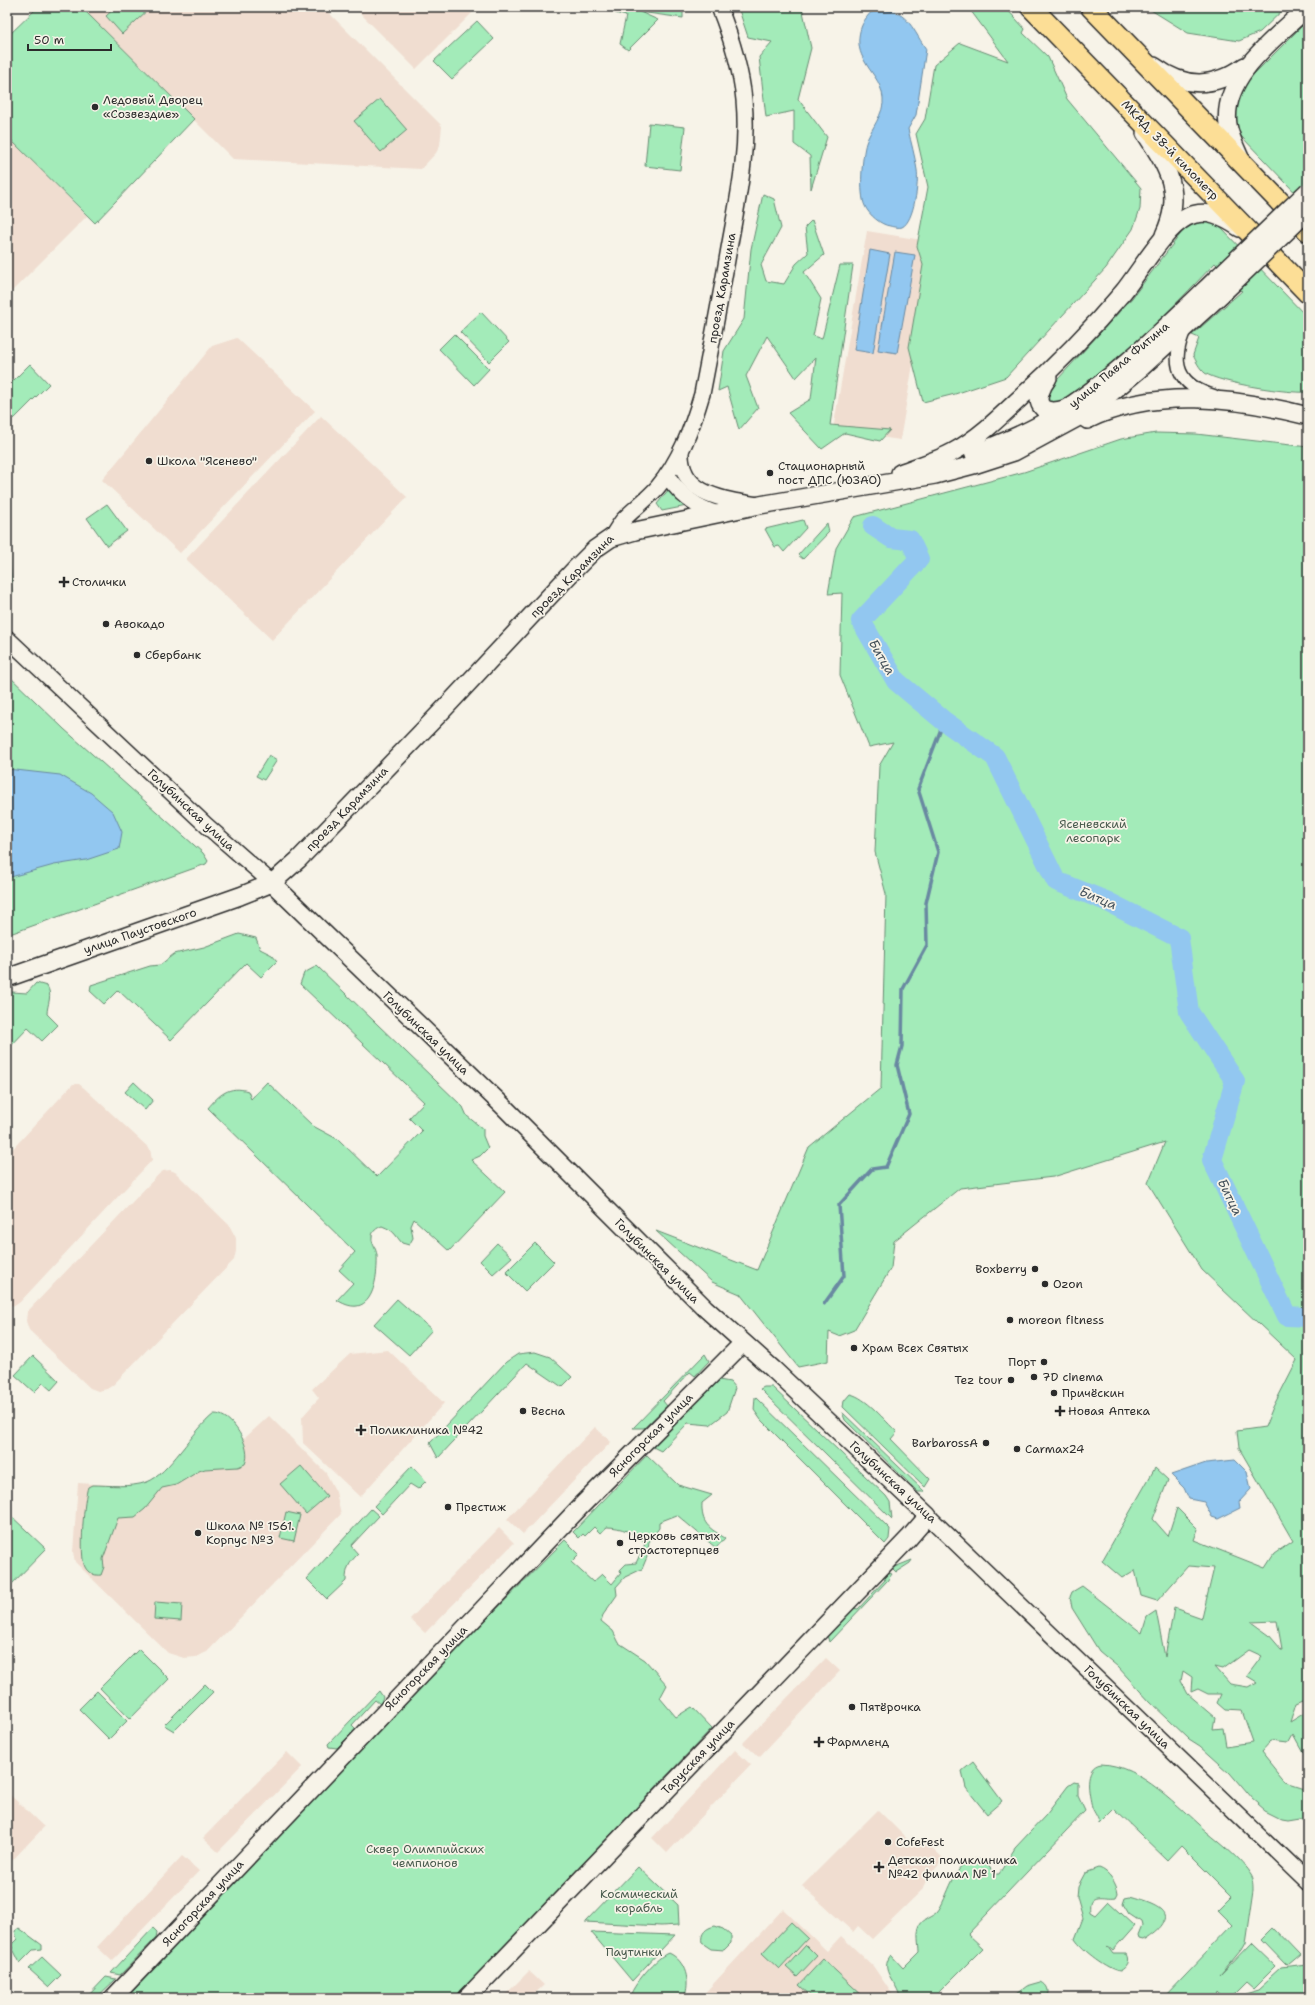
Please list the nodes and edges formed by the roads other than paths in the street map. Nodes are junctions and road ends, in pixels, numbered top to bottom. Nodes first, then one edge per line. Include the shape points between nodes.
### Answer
1 (719, 7) edge
2 (1031, 7) edge
3 (1092, 7) edge
4 (1308, 8) edge
5 (1134, 50) junction
6 (1250, 63) junction
7 (1126, 104) junction
8 (1241, 161) junction
9 (1308, 191) edge
10 (1308, 211) edge
11 (1308, 231) edge
12 (1162, 239) junction
13 (1279, 262) junction
14 (1220, 286) junction
15 (1308, 293) edge
16 (1308, 298) edge
17 (1186, 327) junction
18 (1060, 363) junction
19 (1230, 401) junction
20 (1067, 408) junction
21 (1308, 408) edge
22 (1281, 409) junction
23 (1308, 416) edge
24 (1032, 443) junction
25 (681, 451) junction
26 (667, 475) junction
27 (870, 485) junction
28 (760, 505) junction
29 (718, 514) junction
30 (612, 538) junction
31 (7, 638) edge
32 (272, 884) junction
33 (7, 978) edge
34 (743, 1343) junction
35 (928, 1516) junction
36 (1308, 1882) edge
37 (113, 1998) edge
38 (467, 1998) edge

1 - 25 street, проезд Карамзина via 740,69 745,141 740,191 702,394
2 - 7 highway, МКАД, 38-й километр
3 - 5 highway
4 - 6 main road
5 - 6 main road via 1160,70 1186,83 1199,84 1216,80 1234,74
5 - 8 highway
6 - 8 main road via 1231,94 1228,113 1228,126
7 - 12 main road via 1162,159 1170,178 1174,193 1173,211
7 - 13 highway, МКАД, 38-й километр
8 - 11 highway
9 - 14 main road, улица Павла Фитина, bridge
10 - 14 main road, улица Павла Фитина, bridge
12 - 13 main road via 1186,218 1198,213 1211,214 1226,219 1240,228
12 - 18 main road via 1124,291
13 - 15 highway, МКАД, 38-й километр
13 - 16 street
14 - 17 main road, улица Павла Фитина
14 - 20 main road, улица Павла Фитина
17 - 19 street via 1177,353 1177,364 1182,375 1190,386
17 - 24 main road, улица Павла Фитина via 1105,398 1077,418
18 - 20 main road via 1042,387 1040,405 1053,412
18 - 27 main road via 986,429 953,452
19 - 22 main road
19 - 24 main road via 1177,399 1134,404 1105,411 1039,443
20 - 27 main road, улица Павла Фитина via 1040,425 970,456
21 - 22 street
22 - 23 main road
24 - 27 main road, улица Павла Фитина via 1014,452 935,475
25 - 26 street, проезд Карамзина
25 - 28 street, улица Павла Фитина via 681,464 685,474 696,487 725,499
26 - 29 street via 674,486 703,510
26 - 30 street, проезд Карамзина via 623,521
27 - 28 main road, улица Павла Фитина
28 - 29 main road, улица Павла Фитина
29 - 30 main road, улица Павла Фитина
30 - 32 main road, проезд Карамзина via 575,569 333,824
31 - 32 street, Голубинская улица
32 - 33 main road, улица Паустовского
32 - 34 main road, Голубинская улица via 502,1105
34 - 35 main road, Голубинская улица
34 - 37 main road, Ясногорская улица via 586,1501
35 - 36 street, Голубинская улица
35 - 38 main road, Тарусская улица

